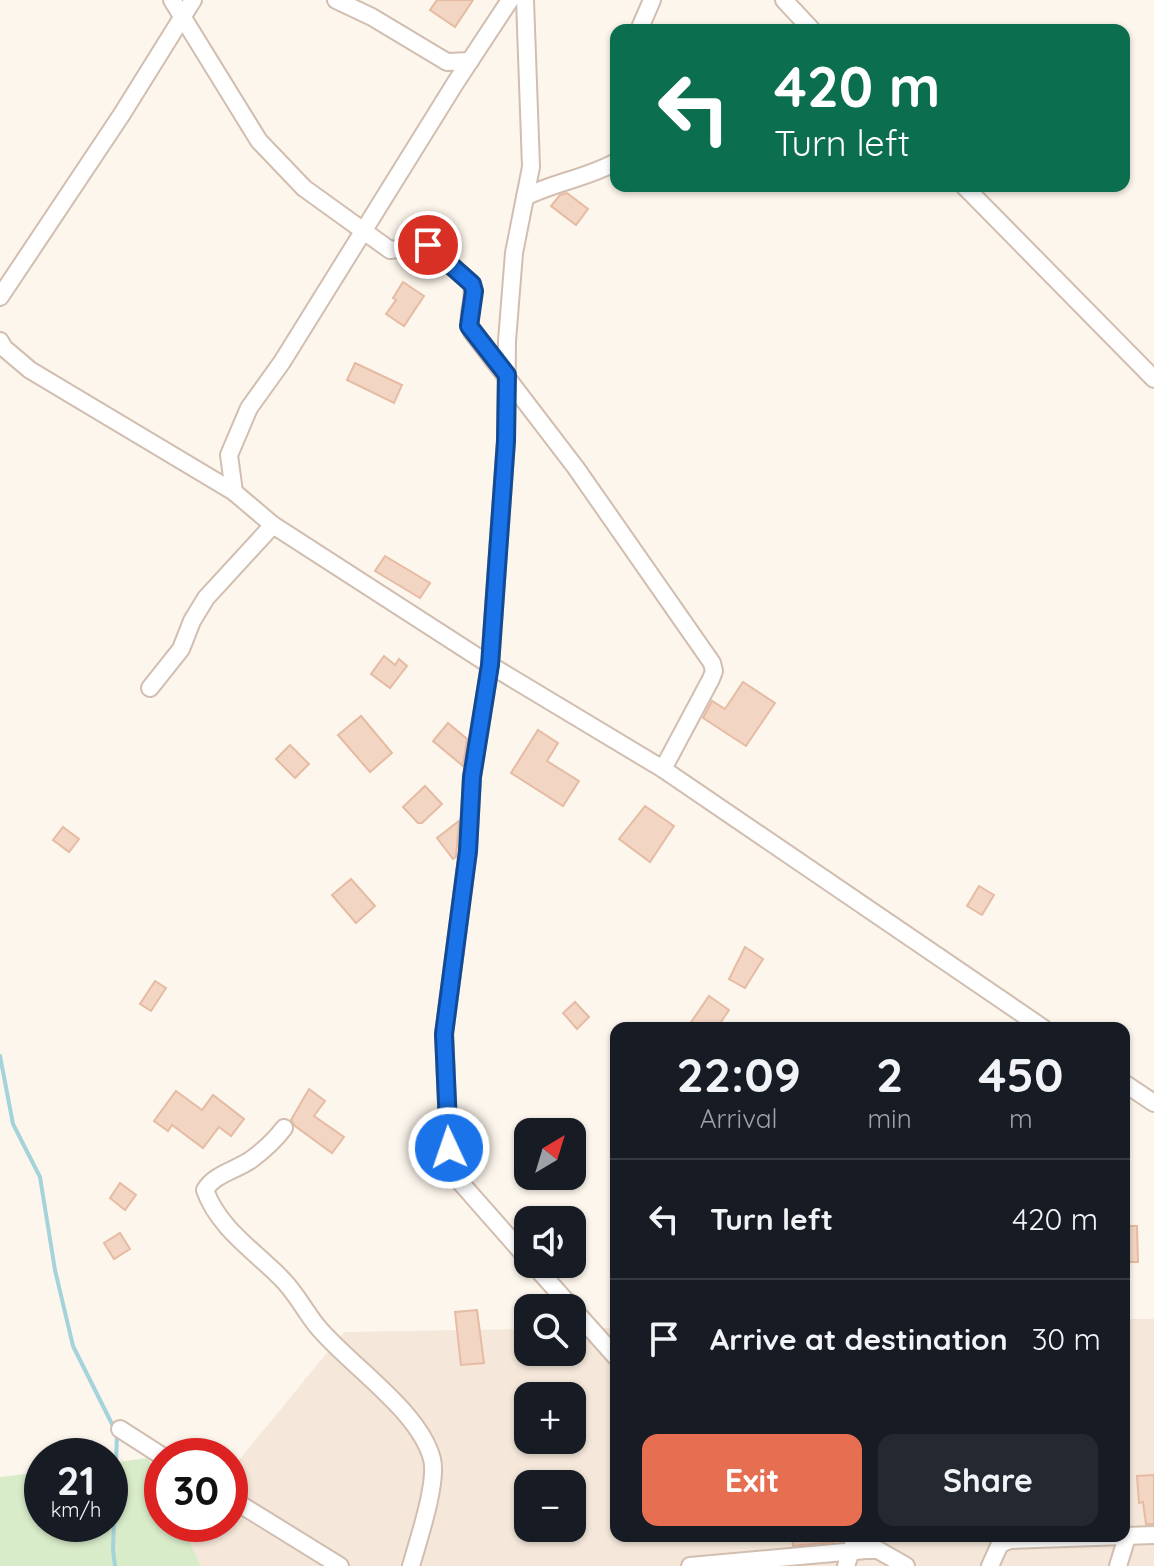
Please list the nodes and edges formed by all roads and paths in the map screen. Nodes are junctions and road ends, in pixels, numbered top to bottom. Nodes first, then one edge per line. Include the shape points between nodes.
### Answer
1 (172, 0) edge
2 (193, 0) edge
3 (336, 0) edge
4 (510, 0) edge
5 (525, 0) edge
6 (652, 0) edge
7 (784, 0) edge
8 (182, 16) junction
9 (642, 24) edge
10 (806, 24) edge
11 (470, 61) junction
12 (447, 62) junction
13 (456, 82) junction
14 (610, 165) edge
15 (970, 192) edge
16 (525, 197) junction
17 (364, 233) junction
18 (0, 296) edge
19 (0, 341) edge
20 (507, 375) junction
21 (1154, 379) edge
22 (234, 492) junction
23 (273, 525) junction
24 (490, 665) junction
25 (150, 688) dead end
26 (663, 769) junction
27 (1034, 1022) edge
28 (1130, 1087) edge
29 (1154, 1103) edge
30 (284, 1128) dead end
31 (514, 1243) edge
32 (545, 1278) edge
33 (610, 1350) edge
34 (120, 1429) dead end
35 (144, 1444) edge
36 (248, 1509) edge
37 (1154, 1535) edge
38 (1130, 1537) edge
39 (1005, 1542) edge
40 (1125, 1542) edge
41 (851, 1551) edge
42 (340, 1566) edge
43 (411, 1566) edge
44 (690, 1566) edge
45 (906, 1566) edge
46 (990, 1566) edge
47 (1118, 1566) edge

1 - 8 street
2 - 8 street
3 - 12 street
4 - 11 street
5 - 16 street via 531,167
6 - 9 street
7 - 10 street
8 - 17 street via 259,141 304,188
8 - 18 street
11 - 12 street
11 - 13 street
12 - 13 street
13 - 17 street
14 - 16 street
15 - 21 street
16 - 20 street via 514,253
17 - 20 street via 390,250 428,245 467,277 474,291 469,326
17 - 22 street via 249,408 229,455
19 - 22 street via 30,370
20 - 24 street
20 - 26 street via 712,663 711,679
22 - 23 street
23 - 24 street
23 - 25 street via 206,598 181,649
24 - 26 street
24 - 31 street via 472,777 468,851 444,1034 449,1148 461,1183
26 - 27 street
28 - 29 street
30 - 43 street via 273,1142 209,1182 205,1190 230,1231 286,1283 317,1326 407,1415 421,1437 432,1459 432,1481
32 - 33 street
34 - 35 street
36 - 42 street
37 - 38 street
39 - 46 street
40 - 47 street
41 - 44 street
41 - 45 street via 878,1550

